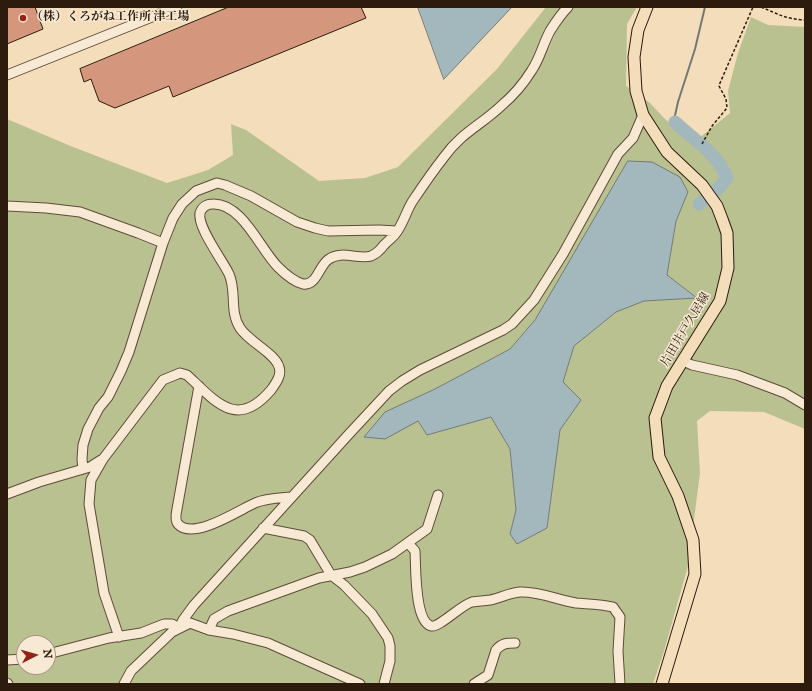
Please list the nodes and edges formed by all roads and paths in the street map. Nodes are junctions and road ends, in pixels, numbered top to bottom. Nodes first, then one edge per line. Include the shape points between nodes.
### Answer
1 (177, 7) edge
2 (568, 7) edge
3 (647, 7) edge
4 (753, 7) edge
5 (761, 7) edge
6 (805, 20) edge
7 (7, 75) edge
8 (643, 115) junction
9 (702, 144) dead end
10 (7, 206) edge
11 (397, 231) junction
12 (163, 243) junction
13 (683, 361) junction
14 (199, 386) junction
15 (805, 405) edge
16 (103, 459) junction
17 (83, 469) junction
18 (7, 494) edge
19 (438, 495) dead end
20 (291, 497) junction
21 (263, 528) junction
22 (408, 543) junction
23 (331, 575) junction
24 (179, 628) junction
25 (209, 630) junction
26 (119, 637) junction
27 (515, 643) dead end
28 (56, 652) edge
29 (124, 684) edge
30 (360, 684) edge
31 (384, 684) edge
32 (474, 684) edge
33 (620, 684) edge
34 (662, 684) edge

1 - 7 street
2 - 11 street via 550,31 532,70 502,106 456,141 412,202
3 - 8 main road, 片田井戸久居線 via 638,30 634,57 636,91
4 - 9 path via 719,86 726,99 727,108 712,126
5 - 6 path via 791,20
8 - 13 main road, 片田井戸久居線 via 667,152 702,185 716,206 727,233 728,268 720,301
8 - 20 street via 633,138 618,154 563,254 534,300 512,324 420,370 389,391
10 - 12 street via 80,212
11 - 12 street via 328,231 315,228 297,222 245,193 217,184 196,191 182,204
11 - 14 street via 371,256 336,256 328,259 312,282 306,284 298,282 279,267 232,210 218,204 203,207 200,221 216,254 230,275 234,318 246,337 276,360 280,376 264,398 240,410 223,407
12 - 17 street via 129,352 108,397 88,429 83,445
13 - 15 street via 738,375 785,393
13 - 34 main road, 片田井戸久居線 via 667,386 655,418 659,457 678,496 693,540 695,574
14 - 16 street via 187,375 180,373 163,380
14 - 20 street via 177,509 178,525 198,529 256,502
16 - 17 street
16 - 26 street via 91,480 89,504 104,593
17 - 18 street
19 - 22 street via 427,529
20 - 21 street
21 - 23 street via 304,536 310,540
21 - 24 street via 194,605
22 - 23 street via 377,562 350,572
22 - 33 street via 415,551 416,589 422,617 432,626 436,626 459,608 511,593 521,592 576,603 613,607 620,617
23 - 25 street via 228,611 214,619
23 - 31 street via 372,614 388,638 390,653
24 - 25 street via 190,623
24 - 26 street via 172,624 164,624 141,633
24 - 29 street via 131,671
25 - 30 street via 268,643
26 - 28 street
27 - 32 street via 506,643 496,650 488,675

